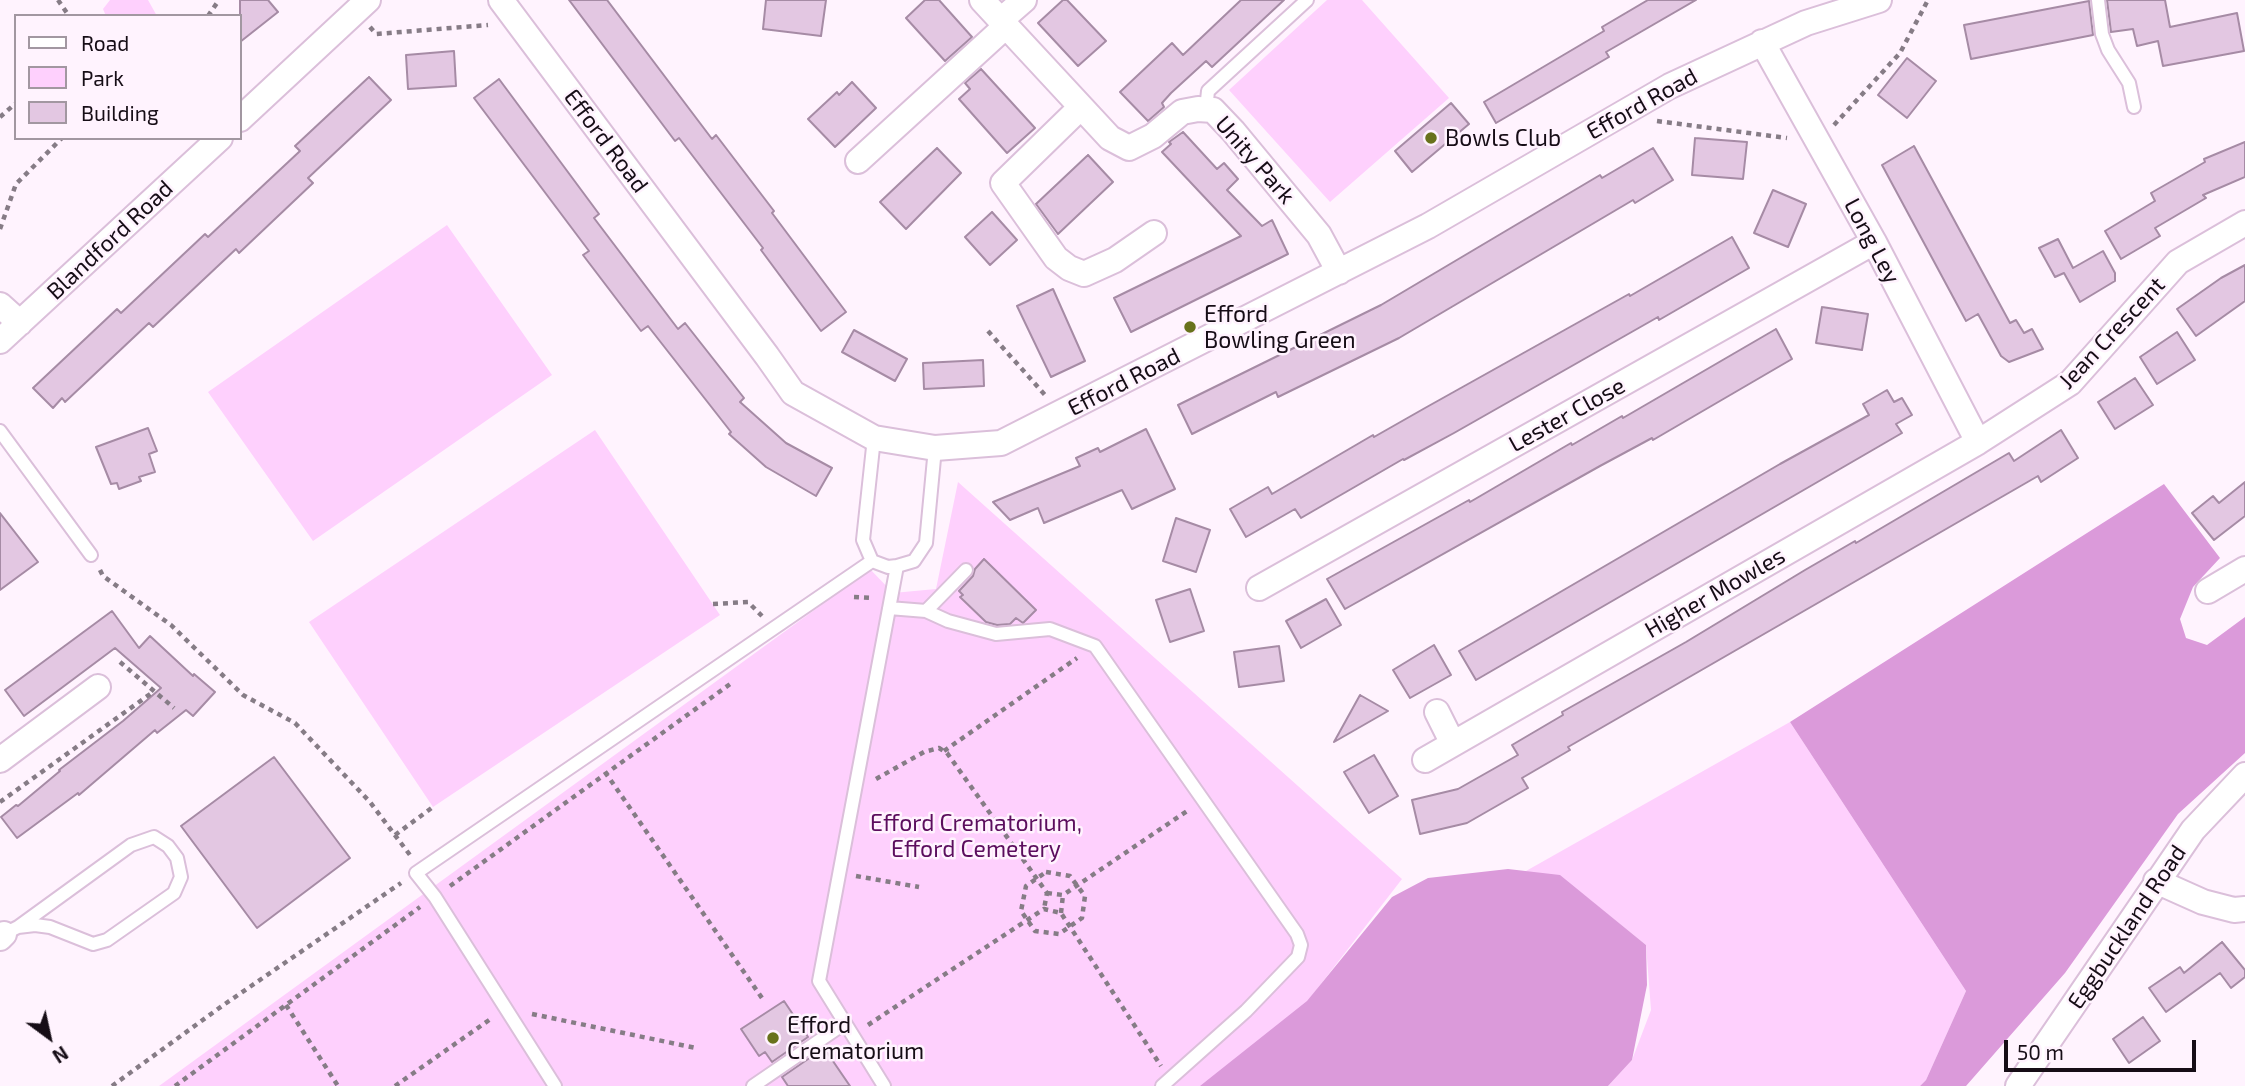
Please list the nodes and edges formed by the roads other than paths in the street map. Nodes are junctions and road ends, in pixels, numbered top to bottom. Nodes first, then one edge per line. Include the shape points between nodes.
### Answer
1 (501, 0) edge
2 (982, 0) edge
3 (1024, 0) edge
4 (1307, 0) edge
5 (1879, 0) edge
6 (2098, 0) edge
7 (362, 6) edge
8 (1004, 23) junction
9 (1762, 42) junction
10 (1081, 107) junction
11 (2133, 107) dead end
12 (1206, 110) junction
13 (242, 117) edge
14 (217, 140) edge
15 (858, 161) dead end
16 (2245, 223) edge
17 (1154, 233) dead end
18 (1874, 242) junction
19 (1339, 272) junction
20 (0, 305) edge
21 (20, 323) junction
22 (0, 341) edge
23 (0, 431) edge
24 (874, 438) junction
25 (1978, 442) junction
26 (935, 449) junction
27 (90, 555) road end
28 (872, 561) junction
29 (897, 566) junction
30 (2245, 569) edge
31 (966, 570) dead end
32 (1259, 588) dead end
33 (2208, 591) dead end
34 (889, 608) junction
35 (926, 611) junction
36 (98, 687) dead end
37 (1437, 712) dead end
38 (1453, 744) junction
39 (0, 760) edge
40 (1424, 760) dead end
41 (2245, 775) edge
42 (2156, 881) junction
43 (2245, 909) edge
44 (7, 933) edge
45 (845, 1023) junction
46 (1166, 1083) edge
47 (555, 1086) edge
48 (753, 1086) edge
49 (884, 1086) edge
50 (2018, 1086) edge

1 - 24 street, Efford Road via 793,393
2 - 8 street, Unity Park
3 - 8 street
4 - 12 lane via 1208,91
5 - 9 street, Efford Road
6 - 11 lane via 2102,34 2129,83
7 - 13 street
8 - 10 street, Unity Park
8 - 15 street
9 - 18 street, Long Ley
9 - 19 street, Efford Road via 1670,86
10 - 12 street, Unity Park via 1110,138 1129,148 1182,112
10 - 17 street via 1003,183 1056,258 1084,274 1115,260
12 - 19 street, Unity Park via 1213,110 1233,131 1319,235
14 - 21 street, Blandford Road
16 - 25 street, Jean Crescent via 2178,262 2070,383
18 - 25 street, Long Ley
18 - 32 street, Lester Close
19 - 26 street, Efford Road via 1001,443
20 - 21 street
21 - 22 street, Blandford Road
23 - 27 lane
24 - 26 street, Efford Road
24 - 28 lane via 863,540
25 - 38 street, Higher Mowles
26 - 29 lane via 926,543 914,561
28 - 29 lane
28 - 47 lane via 419,871
29 - 34 lane
30 - 33 street
31 - 35 lane
34 - 35 lane
34 - 45 lane via 818,981
35 - 46 lane via 996,634 1050,629 1095,646 1297,933 1298,957
36 - 39 street
37 - 38 street
38 - 40 street, Higher Mowles
41 - 42 street, Eggbuckland Road via 2193,830
42 - 43 street via 2203,902
42 - 50 street, Eggbuckland Road
44 - 44 lane via 131,845 154,837 177,858 181,877 174,893 107,940 93,944 35,925
45 - 48 lane
45 - 49 lane

